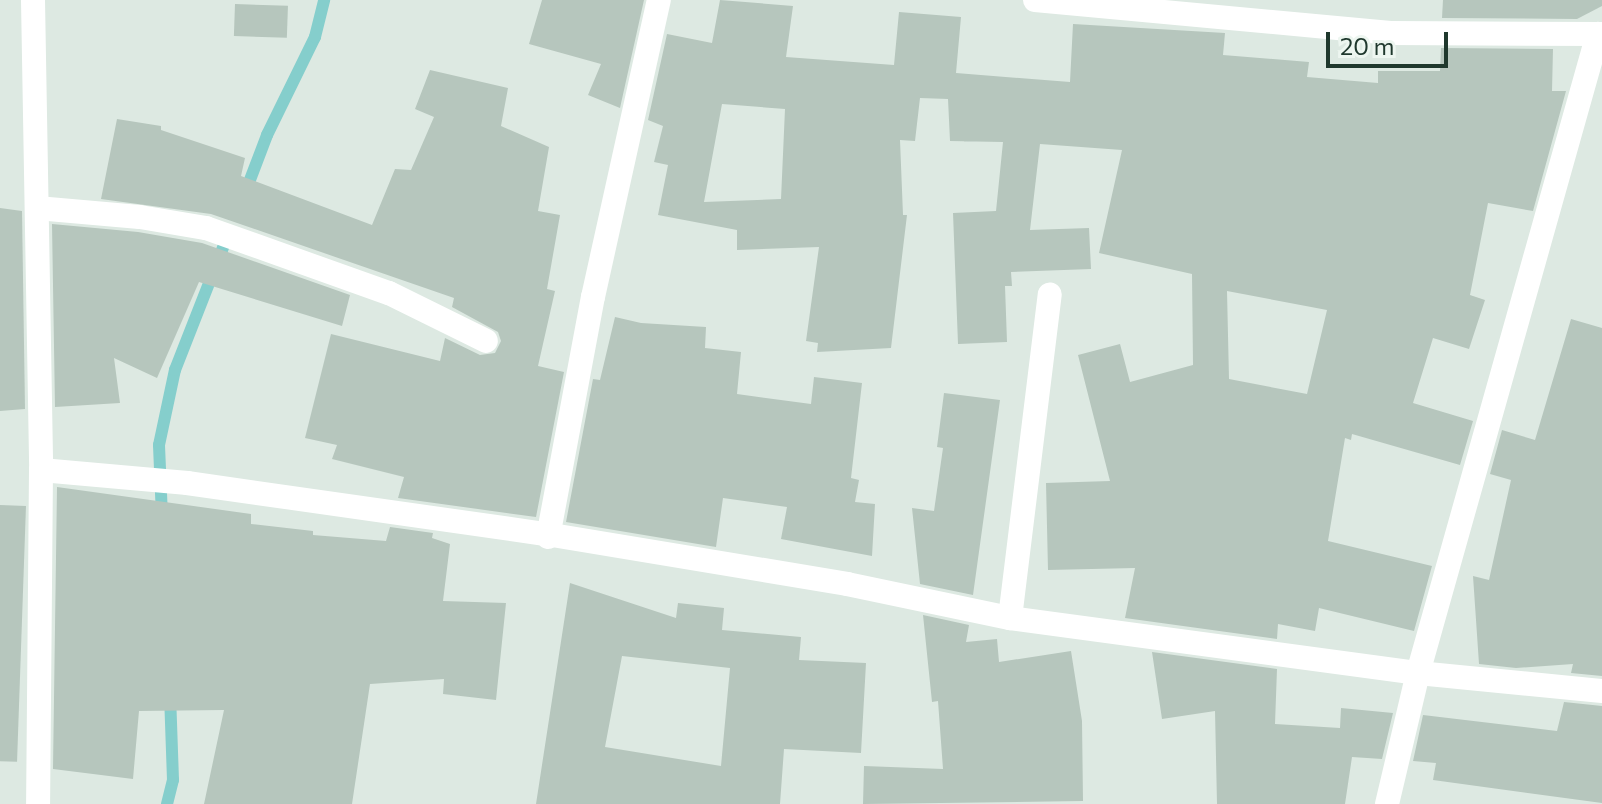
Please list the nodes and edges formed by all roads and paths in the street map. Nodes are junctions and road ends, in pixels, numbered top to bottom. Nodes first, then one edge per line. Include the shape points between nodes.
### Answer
1 (33, 0) edge
2 (659, 0) edge
3 (1035, 0) edge
4 (1173, 7) edge
5 (1600, 34) edge
6 (37, 208) junction
7 (1050, 294) dead end
8 (486, 341) dead end
9 (41, 470) junction
10 (548, 537) junction
11 (1010, 618) junction
12 (1418, 673) junction
13 (1602, 691) edge
14 (38, 804) edge
15 (1387, 804) edge

1 - 6 street
2 - 10 street via 593,297
3 - 4 street
4 - 5 street via 1390,33
5 - 12 street
6 - 8 street via 140,217 226,235 389,293
6 - 9 street
7 - 11 street
9 - 10 street via 187,483
9 - 14 street
10 - 11 street via 847,584
11 - 12 street
12 - 13 street
12 - 15 street

